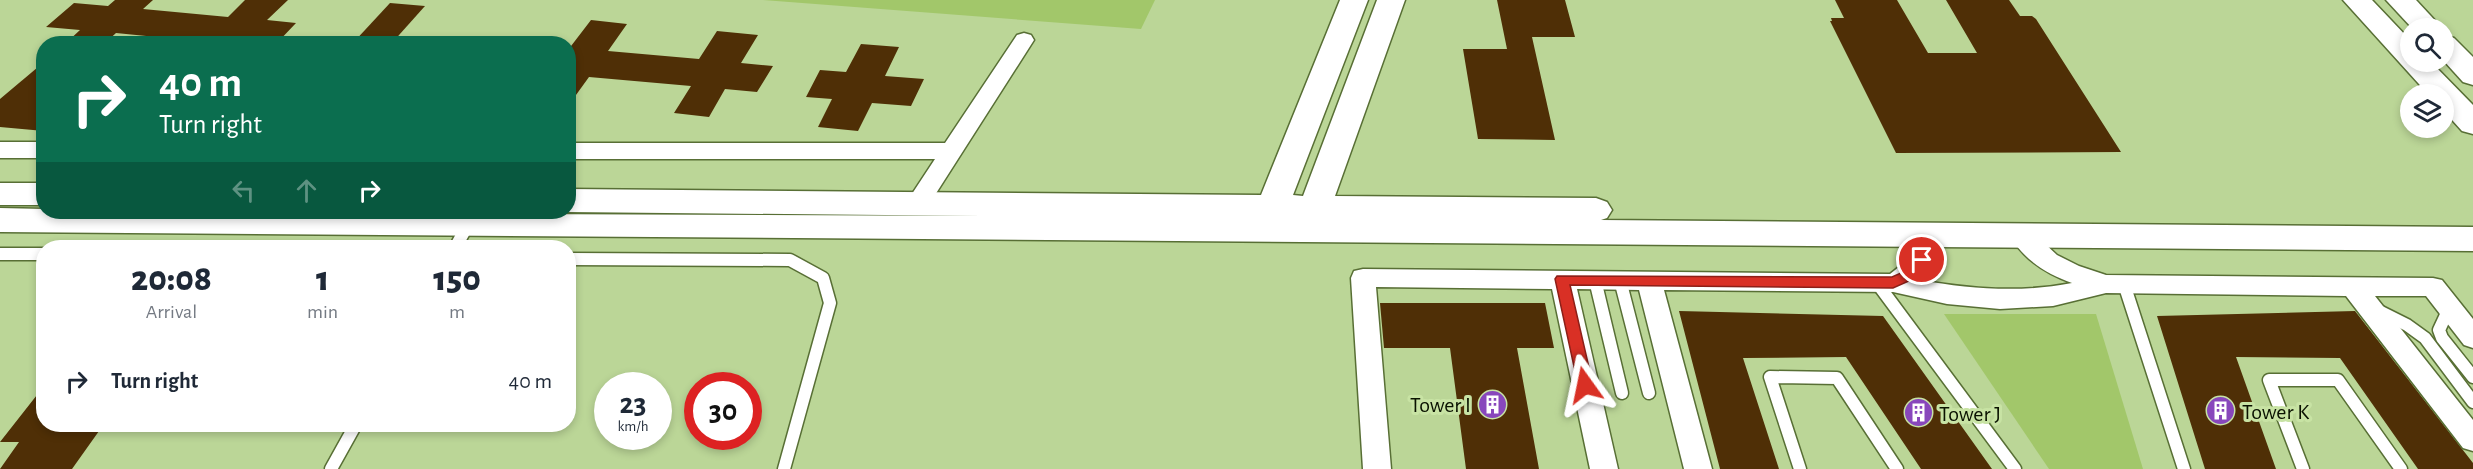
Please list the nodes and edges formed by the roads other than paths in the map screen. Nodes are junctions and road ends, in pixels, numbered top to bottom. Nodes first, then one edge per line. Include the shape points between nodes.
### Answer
1 (1354, 0) edge
2 (1391, 0) edge
3 (2357, 0) edge
4 (2400, 0) edge
5 (2418, 18) edge
6 (1024, 40) dead end
7 (2400, 46) edge
8 (2454, 55) edge
9 (2424, 72) edge
10 (2473, 75) edge
11 (2473, 124) edge
12 (0, 150) edge
13 (36, 150) edge
14 (576, 151) edge
15 (952, 151) junction
16 (0, 194) edge
17 (36, 194) edge
18 (576, 200) edge
19 (918, 203) junction
20 (1272, 207) junction
21 (1315, 207) junction
22 (2473, 219) edge
23 (0, 220) edge
24 (466, 228) edge
25 (1922, 235) junction
26 (2022, 236) junction
27 (2473, 239) edge
28 (0, 254) edge
29 (36, 254) edge
30 (576, 259) edge
31 (1562, 279) junction
32 (1608, 280) junction
33 (1649, 281) junction
34 (1885, 283) junction
35 (2115, 284) junction
36 (2359, 294) junction
37 (2445, 302) junction
38 (2473, 338) edge
39 (2473, 377) edge
40 (1622, 393) dead end
41 (1649, 393) dead end
42 (2473, 402) edge
43 (352, 432) edge
44 (2473, 440) edge
45 (331, 469) edge
46 (784, 469) edge
47 (1377, 469) edge
48 (1604, 469) edge
49 (1698, 469) edge
50 (1800, 469) edge
51 (1897, 469) edge
52 (2015, 469) edge
53 (2184, 469) edge
54 (2303, 469) edge
55 (2401, 469) edge

1 - 20 street
2 - 21 street
3 - 7 street
4 - 5 street
6 - 15 street
8 - 10 street
9 - 11 street
12 - 13 street
14 - 15 street
15 - 19 street
16 - 17 street
18 - 19 street
19 - 20 street
20 - 21 street
21 - 22 street
23 - 24 street
24 - 25 street
25 - 26 street
25 - 34 street via 1924,252 1919,267 1913,274
26 - 27 street
26 - 35 street via 2045,261 2088,280
28 - 29 lane
30 - 46 lane via 790,260 823,278 830,303
31 - 32 street
31 - 47 street via 1363,278
31 - 48 street
32 - 33 street
32 - 40 lane
32 - 41 lane
33 - 34 street
33 - 49 street
34 - 35 street via 1952,296 2010,301 2061,297
34 - 52 lane
35 - 36 street
35 - 53 lane
36 - 37 street via 2433,287
36 - 42 lane via 2425,338
36 - 44 street
37 - 38 street
37 - 39 lane via 2446,315 2439,330
43 - 45 lane
50 - 51 lane via 1770,377 1837,378
54 - 55 lane via 2269,380 2338,380

